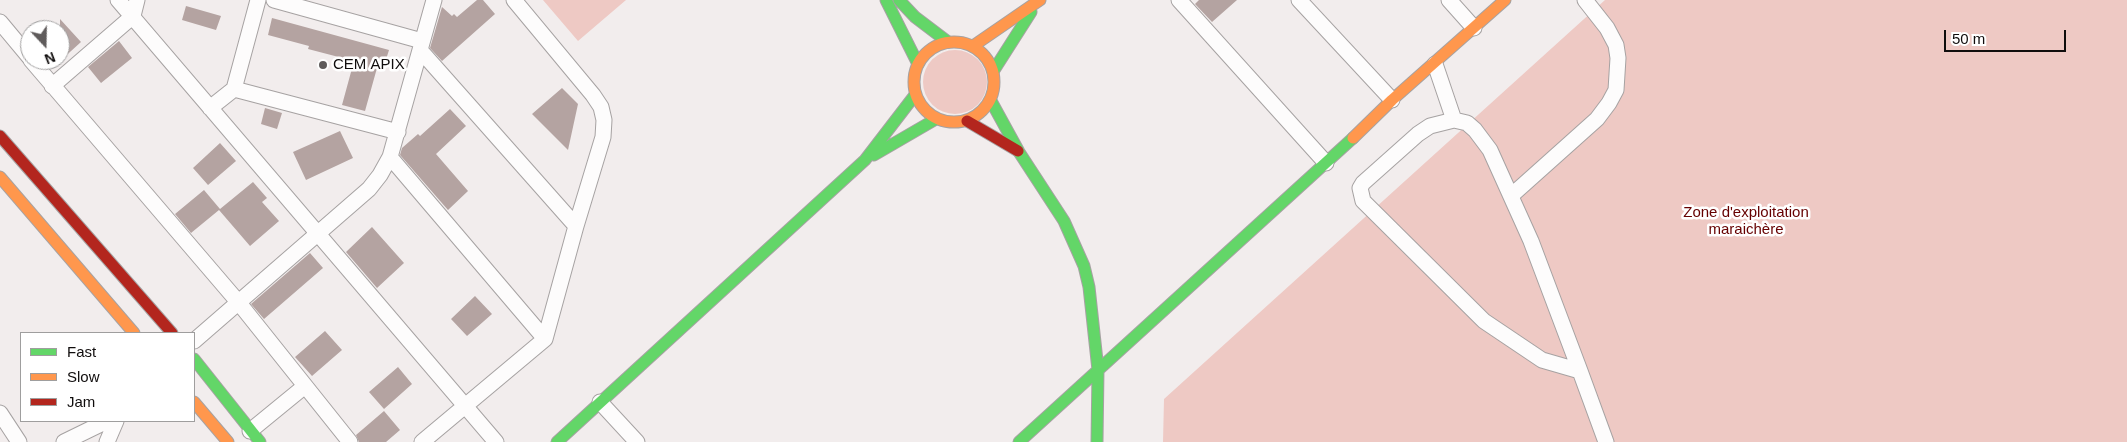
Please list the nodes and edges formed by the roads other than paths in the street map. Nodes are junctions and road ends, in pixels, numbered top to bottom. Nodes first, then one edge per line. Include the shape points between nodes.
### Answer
1 (118, 0) edge
2 (137, 0) edge
3 (258, 0) edge
4 (274, 0) edge
5 (434, 0) edge
6 (514, 0) edge
7 (886, 0) edge
8 (899, 0) edge
9 (1180, 0) edge
10 (1299, 0) edge
11 (1449, 0) edge
12 (1505, 0) edge
13 (1585, 0) edge
14 (1038, 1) edge
15 (133, 16) junction
16 (0, 22) edge
17 (1474, 28) junction
18 (948, 42) junction
19 (421, 45) junction
20 (20, 46) edge
21 (973, 46) junction
22 (918, 64) junction
23 (1435, 64) junction
24 (40, 70) edge
25 (994, 70) junction
26 (52, 86) junction
27 (234, 89) junction
28 (916, 95) junction
29 (1392, 100) junction
30 (991, 101) junction
31 (210, 108) junction
32 (936, 119) junction
33 (1454, 120) junction
34 (967, 121) junction
35 (398, 132) junction
36 (0, 136) edge
37 (1019, 152) junction
38 (390, 157) junction
39 (865, 160) junction
40 (1326, 163) junction
41 (0, 177) edge
42 (1512, 195) junction
43 (576, 226) junction
44 (317, 233) junction
45 (239, 303) junction
46 (133, 332) edge
47 (171, 332) edge
48 (545, 339) junction
49 (195, 340) edge
50 (195, 360) edge
51 (1098, 370) junction
52 (1580, 371) junction
53 (305, 386) junction
54 (600, 402) junction
55 (195, 403) edge
56 (465, 406) junction
57 (0, 414) edge
58 (105, 422) edge
59 (116, 422) edge
60 (255, 436) edge
61 (19, 442) edge
62 (64, 442) edge
63 (107, 442) edge
64 (228, 442) edge
65 (350, 442) edge
66 (422, 442) edge
67 (496, 442) edge
68 (556, 442) edge
69 (637, 442) edge
70 (1019, 442) edge
71 (1097, 442) edge
72 (1606, 442) edge

1 - 15 street
2 - 15 street
3 - 27 street
4 - 19 street
5 - 19 street
6 - 43 street via 601,107 603,137
7 - 22 main road
8 - 18 main road
9 - 40 street
10 - 29 street
11 - 17 street
12 - 17 main road
13 - 42 street via 1616,45 1616,90 1597,119
14 - 21 main road
14 - 25 main road
15 - 26 street
15 - 31 street
16 - 20 street
17 - 23 main road
18 - 21 main road
18 - 22 main road via 926,53
19 - 35 street
19 - 43 street
21 - 25 main road via 986,56
22 - 28 main road via 914,79
23 - 29 main road
23 - 33 street
24 - 26 street
25 - 30 main road via 995,86
26 - 45 street
27 - 31 street
27 - 35 street
28 - 32 main road via 923,109
28 - 39 main road
29 - 40 main road
30 - 34 main road via 981,113
30 - 37 main road
31 - 44 street
32 - 34 main road via 951,123
32 - 39 main road
33 - 42 street via 1467,124 1483,139
33 - 52 street via 1436,124 1418,134 1363,182 1360,188 1364,200 1484,321 1542,360
34 - 37 main road
35 - 38 street
36 - 47 main road
37 - 51 main road via 1064,221 1084,266
38 - 44 street via 369,189
38 - 48 street
39 - 54 main road
40 - 51 main road
41 - 46 main road
42 - 52 street
43 - 48 street
44 - 45 street
44 - 56 street
45 - 49 street
45 - 53 street
48 - 56 street
50 - 60 main road
51 - 70 main road
51 - 71 main road
52 - 72 street
53 - 60 street
53 - 65 street
54 - 68 main road
54 - 69 street
55 - 64 main road
56 - 66 street
56 - 67 street
57 - 61 street
58 - 62 street
59 - 63 street

